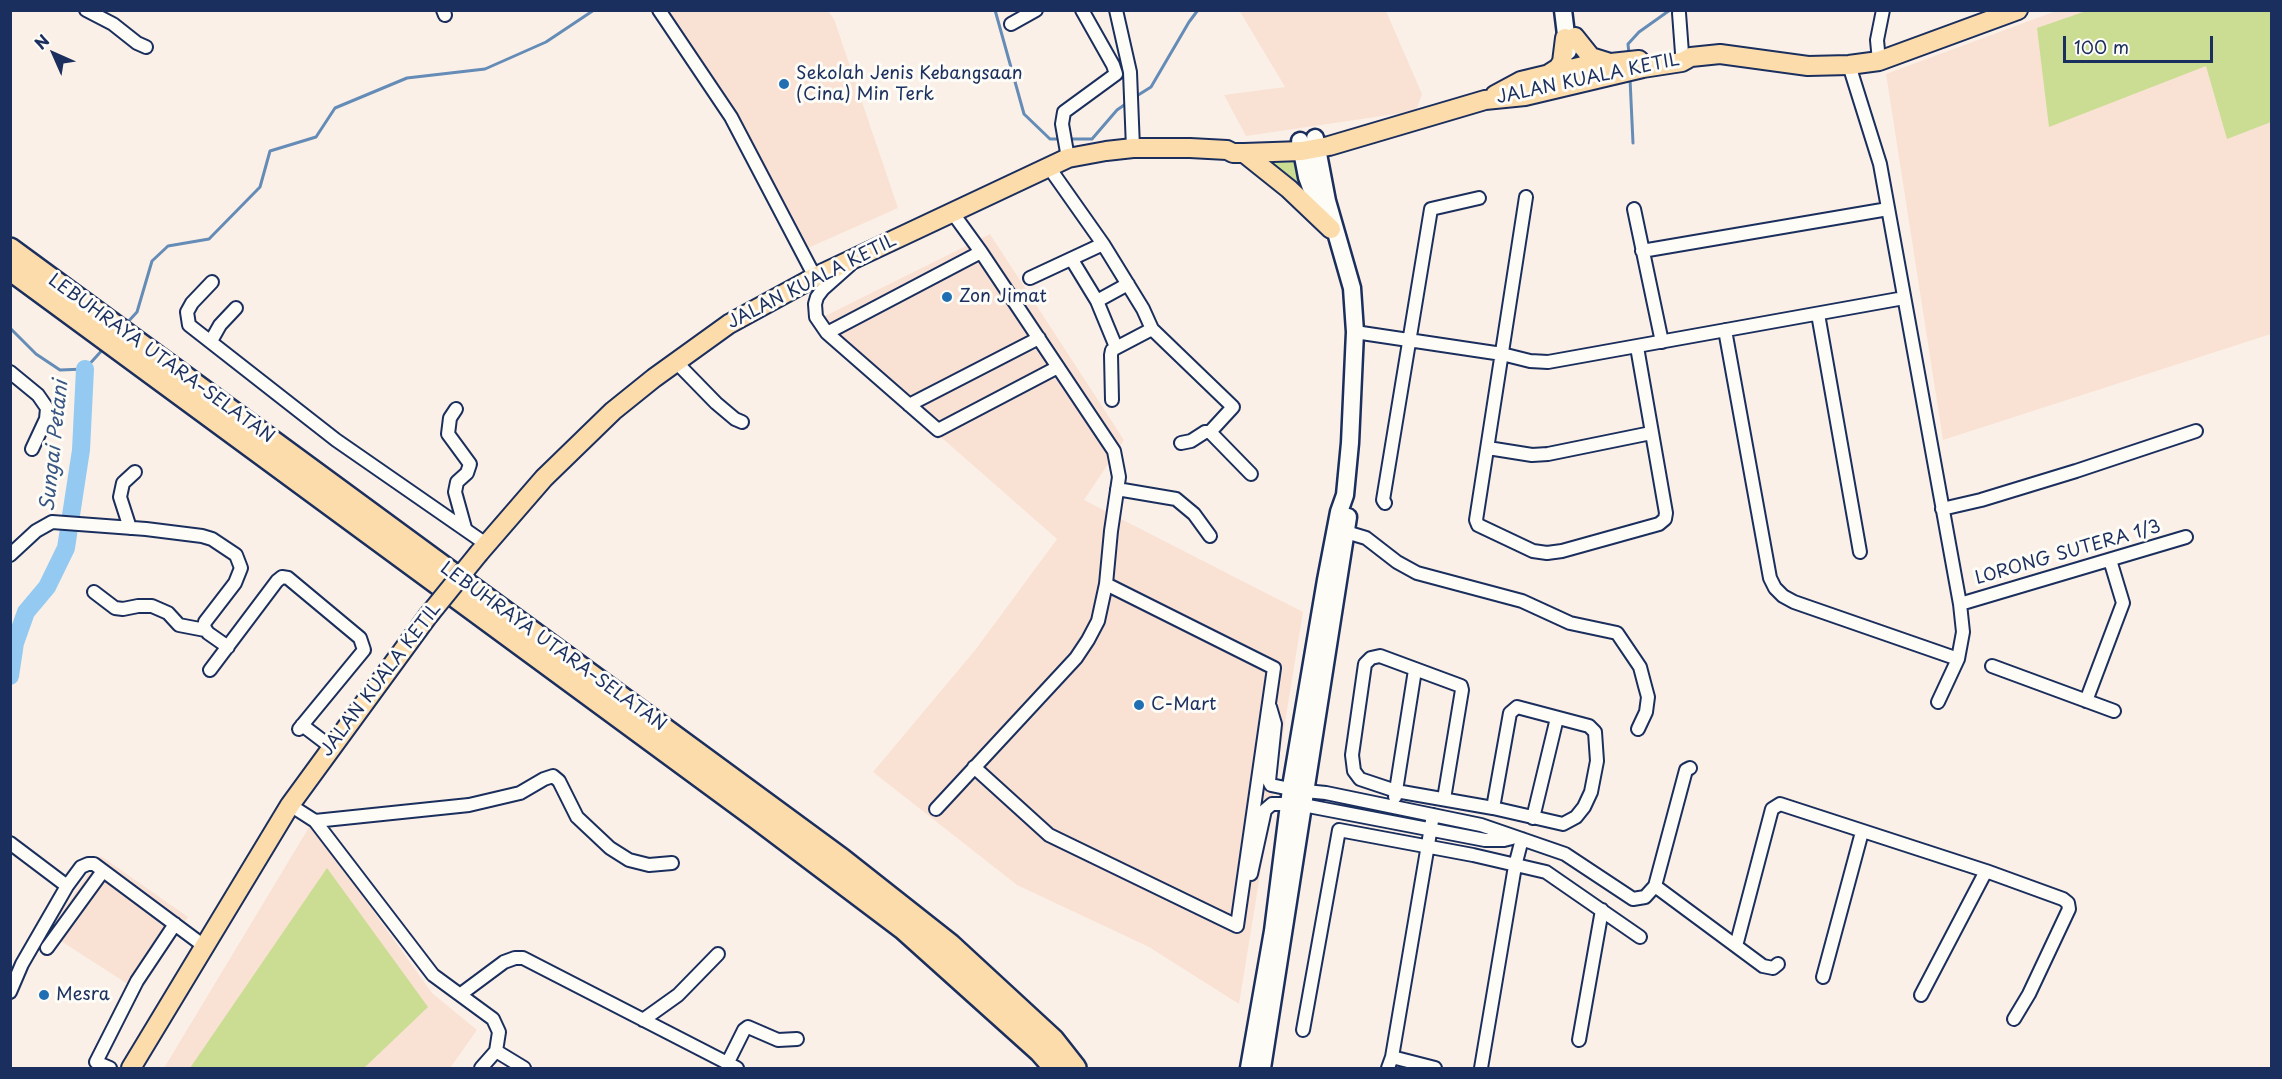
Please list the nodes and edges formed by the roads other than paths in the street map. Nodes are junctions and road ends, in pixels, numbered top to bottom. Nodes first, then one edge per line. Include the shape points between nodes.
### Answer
1 (87, 10) edge
2 (659, 10) edge
3 (1036, 10) edge
4 (1082, 10) edge
5 (1116, 10) edge
6 (1883, 10) edge
7 (2018, 10) edge
8 (1564, 13) edge
9 (1678, 13) dead end
10 (1011, 24) dead end
11 (1570, 38) junction
12 (146, 47) dead end
13 (1686, 55) junction
14 (1878, 61) junction
15 (1849, 65) junction
16 (1618, 66) junction
17 (1116, 74) junction
18 (1547, 75) junction
19 (1580, 75) junction
20 (1130, 76) junction
21 (1485, 100) junction
22 (1308, 145) junction
23 (1133, 148) junction
24 (1235, 151) junction
25 (1066, 152) junction
26 (1048, 166) junction
27 (1526, 197) dead end
28 (1479, 198) dead end
29 (1634, 209) dead end
30 (1888, 209) junction
31 (952, 212) junction
32 (1331, 229) junction
33 (1103, 244) junction
34 (10, 249) edge
35 (1341, 249) junction
36 (1642, 251) junction
37 (981, 252) junction
38 (863, 255) junction
39 (1072, 260) junction
40 (10, 268) edge
41 (815, 276) junction
42 (1030, 278) dead end
43 (212, 282) dead end
44 (1128, 284) junction
45 (1904, 298) junction
46 (1097, 301) junction
47 (236, 308) dead end
48 (1818, 314) junction
49 (91, 318) junction
50 (1152, 329) junction
51 (1725, 330) junction
52 (1355, 332) junction
53 (827, 333) junction
54 (1039, 338) junction
55 (1410, 340) junction
56 (210, 341) junction
57 (1662, 342) junction
58 (1116, 346) junction
59 (1637, 347) junction
60 (139, 353) junction
61 (1502, 354) junction
62 (675, 362) junction
63 (1058, 368) junction
64 (10, 372) edge
65 (1112, 400) dead end
66 (909, 405) junction
67 (456, 409) dead end
68 (742, 422) dead end
69 (2196, 430) dead end
70 (1210, 432) junction
71 (1651, 433) junction
72 (1181, 443) dead end
73 (1488, 448) junction
74 (32, 449) dead end
75 (135, 472) dead end
76 (1251, 474) dead end
77 (1118, 489) junction
78 (1345, 495) junction
79 (1385, 503) dead end
80 (1942, 509) junction
81 (130, 528) junction
82 (465, 528) junction
83 (1346, 532) junction
84 (1210, 536) dead end
85 (2186, 537) dead end
86 (483, 548) junction
87 (1860, 552) dead end
88 (10, 555) edge
89 (2110, 560) junction
90 (1106, 584) junction
91 (94, 592) dead end
92 (1960, 604) junction
93 (205, 630) junction
94 (228, 647) junction
95 (1958, 659) junction
96 (1992, 666) dead end
97 (210, 670) dead end
98 (1415, 670) junction
99 (2086, 701) junction
100 (1938, 702) dead end
101 (1269, 703) junction
102 (2114, 711) dead end
103 (1557, 718) junction
104 (1638, 729) dead end
105 (331, 747) junction
106 (974, 767) junction
107 (1690, 768) dead end
108 (1396, 791) junction
109 (1297, 797) junction
110 (1444, 799) junction
111 (290, 805) junction
112 (1394, 807) junction
113 (1493, 808) junction
114 (936, 809) dead end
115 (1433, 815) junction
116 (1533, 818) junction
117 (315, 821) junction
118 (1430, 829) junction
119 (1863, 832) junction
120 (1517, 838) junction
121 (10, 843) edge
122 (1427, 847) junction
123 (672, 862) dead end
124 (1515, 866) junction
125 (103, 870) junction
126 (1986, 871) junction
127 (67, 885) junction
128 (1655, 886) junction
129 (1240, 904) junction
130 (1602, 910) junction
131 (175, 924) junction
132 (1640, 938) dead end
133 (204, 945) junction
134 (1736, 946) junction
135 (47, 948) dead end
136 (718, 954) dead end
137 (10, 956) edge
138 (22, 964) junction
139 (1778, 964) dead end
140 (1823, 977) dead end
141 (10, 992) edge
142 (461, 994) junction
143 (1921, 995) dead end
144 (2014, 1019) dead end
145 (643, 1020) junction
146 (1303, 1030) dead end
147 (797, 1039) dead end
148 (1579, 1040) dead end
149 (496, 1052) junction
150 (1390, 1063) edge
151 (732, 1066) edge
152 (110, 1068) edge
153 (131, 1068) edge
154 (481, 1068) edge
155 (524, 1068) edge
156 (1055, 1068) edge
157 (1075, 1068) edge
158 (1249, 1068) edge
159 (1262, 1068) edge
160 (1435, 1068) edge
161 (1481, 1068) edge

1 - 12 street
2 - 41 street via 731,117
3 - 10 street
4 - 17 street
5 - 20 street
6 - 14 street via 1877,40
7 - 14 main road, JALAN KUALA KETIL
8 - 11 main road
9 - 13 street
11 - 16 main road via 1591,57
11 - 18 main road via 1562,62
11 - 19 main road
13 - 15 main road, JALAN KUALA KETIL via 1720,54 1808,66
13 - 16 main road, JALAN KUALA KETIL via 1682,62
14 - 15 main road, JALAN KUALA KETIL
15 - 30 street via 1880,164
16 - 19 main road, JALAN KUALA KETIL
17 - 20 street
17 - 25 street via 1064,112
18 - 19 main road, JALAN KUALA KETIL
18 - 21 main road, JALAN KUALA KETIL via 1521,81
19 - 21 main road, JALAN KUALA KETIL via 1525,96
20 - 23 street
21 - 22 main road, JALAN KUALA KETIL via 1379,132
22 - 24 main road, JALAN KUALA KETIL via 1233,147
22 - 32 main road via 1307,177
22 - 35 main road
23 - 24 main road, JALAN KUALA KETIL
23 - 25 main road, JALAN KUALA KETIL
24 - 32 main road via 1289,189
25 - 26 main road, JALAN KUALA KETIL
26 - 31 main road, JALAN KUALA KETIL
26 - 33 street
27 - 61 street
28 - 55 street via 1431,208
29 - 36 street
30 - 36 street
30 - 45 street
31 - 37 street
31 - 38 main road, JALAN KUALA KETIL
32 - 35 main road
33 - 39 street
33 - 44 street
34 - 49 highway, LEBUHRAYA UTARA–SELATAN
35 - 52 main road via 1352,288
36 - 57 street
37 - 53 street
37 - 54 street
38 - 41 main road, JALAN KUALA KETIL
38 - 53 street via 818,297 816,317
39 - 42 street
39 - 46 street
40 - 49 highway, LEBUHRAYA UTARA–SELATAN
41 - 62 main road, JALAN KUALA KETIL via 746,312
43 - 56 street via 192,303 187,319
44 - 46 street
44 - 50 street
45 - 48 street
45 - 80 street
46 - 58 street
47 - 56 street
48 - 51 street
48 - 87 street
49 - 60 highway, LEBUHRAYA UTARA–SELATAN
50 - 58 street
50 - 70 street via 1233,407
51 - 57 street
51 - 95 street via 1770,578 1775,588 1794,602
52 - 55 street
52 - 78 main road
53 - 66 street
54 - 63 street
54 - 66 street
55 - 61 street
55 - 79 street
56 - 82 street via 336,440
57 - 59 street
58 - 65 street via 1111,355
59 - 61 street via 1548,362
59 - 71 street
60 - 156 highway, LEBUHRAYA UTARA–SELATAN via 903,928
60 - 157 highway, LEBUHRAYA UTARA–SELATAN via 850,867 950,945 1053,1040
61 - 73 street
62 - 68 street via 716,403
62 - 86 main road, JALAN KUALA KETIL via 613,411 551,471
63 - 66 street via 938,430
63 - 77 street via 1114,451
64 - 74 street via 48,408
67 - 82 street via 448,434 470,464 454,492
69 - 80 street via 2076,471
70 - 72 street
70 - 76 street
71 - 73 street via 1548,454
71 - 73 street via 1665,519 1659,524 1547,553 1533,551 1478,525
75 - 81 street via 123,483 120,497
77 - 84 street via 1176,499 1194,514
77 - 90 street
78 - 83 main road via 1349,510
78 - 109 main road via 1328,569
80 - 92 street
81 - 88 street via 52,522
81 - 93 street via 202,536 236,555 240,574 205,622
82 - 86 street
83 - 104 street via 1366,538 1417,573 1522,601 1569,623 1617,633 1640,668 1646,686 1646,712
83 - 109 main road
85 - 89 street, LORONG SUTERA 1/3
86 - 105 main road, JALAN KUALA KETIL, bridge
89 - 92 street, LORONG SUTERA 1/3
89 - 99 street via 2123,603
90 - 101 street via 1274,668
90 - 106 street via 1098,621 1076,658
91 - 93 street via 115,608 152,606 179,625
92 - 95 street via 1963,632
93 - 94 street
94 - 97 street
94 - 105 street via 282,577 360,638 363,654 300,727
95 - 100 street
96 - 99 street
98 - 108 street
98 - 108 street via 1380,656 1365,664 1352,755 1354,771 1360,779
98 - 110 street via 1461,688
99 - 102 street
101 - 109 street via 1275,724 1269,781
101 - 129 street
103 - 113 street via 1521,707 1511,710
103 - 116 street
103 - 116 street via 1589,726 1595,732 1591,792 1584,807 1563,824
105 - 111 main road, JALAN KUALA KETIL
106 - 114 street
106 - 129 street via 1055,838 1237,926
107 - 128 street via 1686,770
108 - 110 street
108 - 112 street
109 - 112 street
109 - 118 street
109 - 129 street via 1265,810 1248,892
109 - 158 main road
109 - 159 main road
110 - 113 street
111 - 117 street
111 - 133 main road, JALAN KUALA KETIL
112 - 115 street
113 - 116 street
115 - 118 street
115 - 120 street via 1481,825
117 - 123 street via 470,805 520,793 553,776 577,817 610,848 639,863
117 - 142 street via 433,975
118 - 120 street via 1485,840
118 - 122 street
119 - 126 street
119 - 134 street via 1776,805
119 - 140 street
120 - 124 street
120 - 128 street via 1565,854 1633,899 1645,897
121 - 127 street
122 - 124 street
122 - 146 street via 1339,830
122 - 150 street
124 - 130 street via 1546,872
124 - 161 street
125 - 127 street via 88,864
125 - 131 street
125 - 135 street
126 - 143 street
126 - 144 street via 2068,903 2069,909
127 - 138 street
128 - 134 street
130 - 132 street
130 - 148 street
131 - 133 street
131 - 152 street via 137,981 96,1062
133 - 153 main road, JALAN KUALA KETIL
134 - 139 street via 1763,966 1773,968
136 - 145 street via 678,995
137 - 138 street
138 - 141 street
142 - 145 street via 504,962 519,957
142 - 149 street via 497,1025
145 - 151 street
147 - 151 street via 778,1040 748,1027
149 - 154 street
149 - 155 street
150 - 160 street

